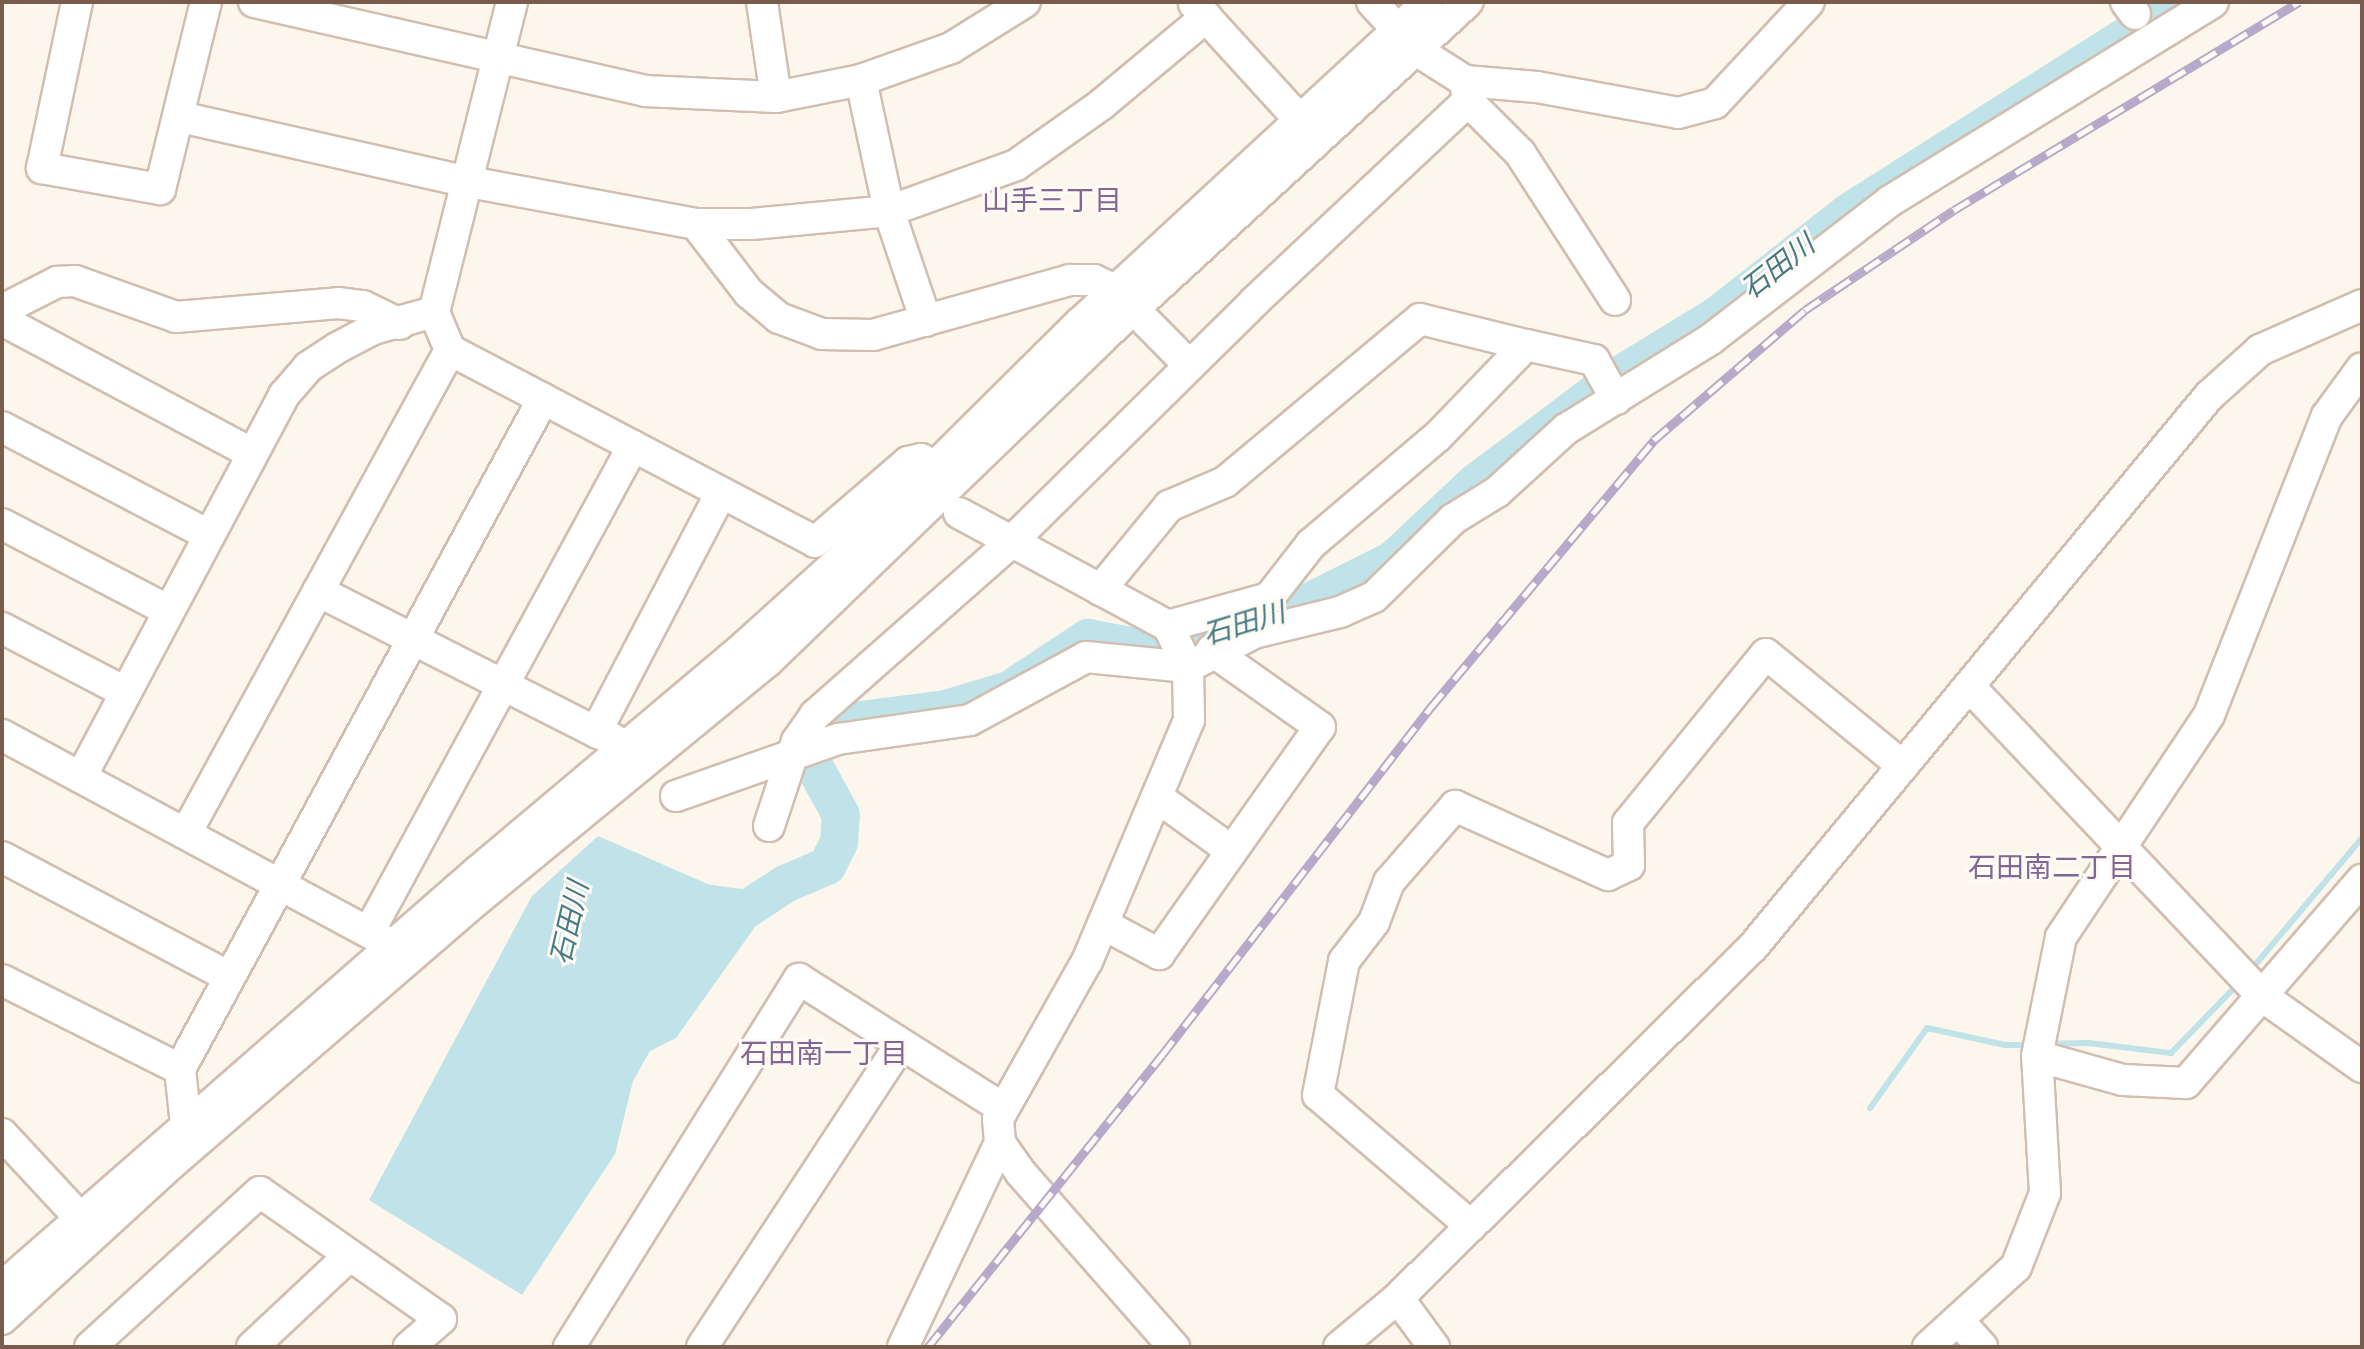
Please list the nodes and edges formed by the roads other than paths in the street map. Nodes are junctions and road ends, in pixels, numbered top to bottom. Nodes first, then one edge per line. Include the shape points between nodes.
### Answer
1 (77, 2) edge
2 (206, 2) edge
3 (254, 2) edge
4 (512, 2) edge
5 (762, 2) edge
6 (1025, 2) edge
7 (1372, 2) edge
8 (1428, 2) edge
9 (1467, 2) edge
10 (1809, 2) edge
11 (2213, 2) edge
12 (1199, 10) edge
13 (1407, 40) junction
14 (498, 60) junction
15 (861, 80) junction
16 (1466, 91) junction
17 (776, 97) junction
18 (180, 117) junction
19 (1300, 120) junction
20 (469, 182) junction
21 (889, 211) junction
22 (696, 224) junction
23 (1124, 300) junction
24 (1615, 300) dead end
25 (2362, 305) edge
26 (2, 310) edge
27 (434, 312) junction
28 (2, 320) edge
29 (926, 321) junction
30 (400, 324) junction
31 (1526, 345) junction
32 (450, 350) junction
33 (1189, 365) junction
34 (2362, 368) edge
35 (543, 399) junction
36 (1616, 399) junction
37 (2, 427) edge
38 (633, 446) junction
39 (249, 452) junction
40 (934, 466) junction
41 (721, 493) junction
42 (959, 513) dead end
43 (2, 524) edge
44 (207, 534) junction
45 (1010, 543) junction
46 (1100, 590) junction
47 (318, 591) junction
48 (1269, 598) junction
49 (167, 610) junction
50 (1168, 626) junction
51 (2, 628) edge
52 (1254, 633) junction
53 (413, 638) junction
54 (1200, 659) junction
55 (504, 684) junction
56 (1969, 686) junction
57 (125, 692) junction
58 (596, 732) junction
59 (6, 746) edge
60 (623, 748) junction
61 (794, 751) junction
62 (1903, 766) junction
63 (81, 777) junction
64 (676, 796) dead end
65 (1157, 797) junction
66 (769, 826) dead end
67 (186, 833) junction
68 (2122, 846) junction
69 (1232, 851) junction
70 (2, 857) edge
71 (2362, 880) edge
72 (281, 883) junction
73 (1103, 924) junction
74 (389, 947) junction
75 (228, 976) junction
76 (2, 980) edge
77 (2262, 996) junction
78 (900, 1046) junction
79 (2037, 1056) junction
80 (2362, 1067) edge
81 (180, 1069) junction
82 (1002, 1108) junction
83 (186, 1125) junction
84 (2, 1134) edge
85 (1000, 1143) junction
86 (81, 1219) junction
87 (1471, 1226) junction
88 (349, 1256) junction
89 (2, 1287) edge
90 (1398, 1298) junction
91 (2, 1319) edge
92 (1958, 1320) junction
93 (90, 1347) edge
94 (252, 1347) edge
95 (409, 1347) edge
96 (569, 1347) edge
97 (702, 1347) edge
98 (903, 1347) edge
99 (1174, 1347) edge
100 (1339, 1347) edge
101 (1434, 1347) edge
102 (1928, 1347) edge
103 (1982, 1347) edge

1 - 18 street via 42,168 160,189
2 - 18 street
3 - 14 street
4 - 14 street
5 - 17 street
6 - 15 street via 951,48
7 - 13 street
8 - 13 street
9 - 13 street
10 - 16 street via 1715,103 1678,113 1537,87
11 - 36 street via 1890,201 1711,339
12 - 19 street
12 - 21 street via 1102,104 1016,165
13 - 16 street
13 - 19 street
13 - 23 street
14 - 17 street via 645,91
14 - 20 street
15 - 17 street
15 - 21 street
16 - 24 street via 1520,153
16 - 33 street
18 - 20 street
19 - 23 street
20 - 22 street
20 - 27 street
21 - 22 street
21 - 29 street
22 - 29 street via 741,284 779,318 822,334 862,336
23 - 29 street via 1094,280 1070,280
23 - 33 street
23 - 40 street
23 - 74 street via 768,661 617,780
25 - 56 street via 2260,350 2209,396
26 - 30 street via 57,282 75,281 176,317 338,303 363,306
27 - 30 street
27 - 32 street
28 - 39 street
30 - 39 street via 373,329 308,367
31 - 36 street via 1594,360
31 - 46 street via 1420,319 1225,482 1169,506
31 - 48 street via 1438,436 1311,544
32 - 35 street
32 - 47 street
33 - 45 street
34 - 68 street via 2327,416 2209,715
35 - 38 street
35 - 53 street
36 - 52 street via 1566,429 1497,492 1453,519 1374,597 1340,612
37 - 44 street
38 - 41 street
38 - 55 street
39 - 44 street
40 - 41 street via 921,459 908,462 815,542
40 - 60 street via 781,614
41 - 58 street
42 - 45 street
43 - 49 street
44 - 49 street
45 - 46 street
45 - 61 street via 815,715
46 - 50 street
47 - 53 street
47 - 67 street
48 - 50 street
48 - 52 street
49 - 57 street
50 - 54 street
51 - 57 street
52 - 54 street
53 - 55 street
53 - 72 street
54 - 61 street via 1086,657 970,720 838,739
54 - 65 street via 1189,720
54 - 69 street via 1320,727
55 - 58 street
55 - 74 street
56 - 62 street
56 - 68 street
57 - 63 street
58 - 60 street
59 - 63 street
60 - 74 street
61 - 64 street
61 - 66 street
62 - 87 street via 1752,948
62 - 87 street via 1766,654 1628,823 1629,865 1608,875 1455,806 1389,882 1374,922 1344,961 1318,1095
63 - 67 street
65 - 69 street
65 - 73 street
67 - 72 street
68 - 77 street
68 - 79 street via 2061,937
69 - 73 street via 1159,954
70 - 75 street
71 - 77 street
72 - 74 street
72 - 75 street
73 - 82 street
74 - 83 street
74 - 91 street via 171,1164
75 - 81 street
76 - 81 street
77 - 79 street via 2186,1083 2123,1080
77 - 80 street
78 - 82 street
78 - 96 street via 799,979
78 - 97 street
79 - 92 street via 2045,1193 2016,1267
81 - 83 street
82 - 85 street
83 - 86 street
84 - 86 street
85 - 98 street
85 - 99 street
86 - 89 street
87 - 90 street
88 - 93 street via 260,1192
88 - 94 street
88 - 95 street via 441,1319
90 - 100 street
90 - 101 street
92 - 102 street
92 - 103 street

